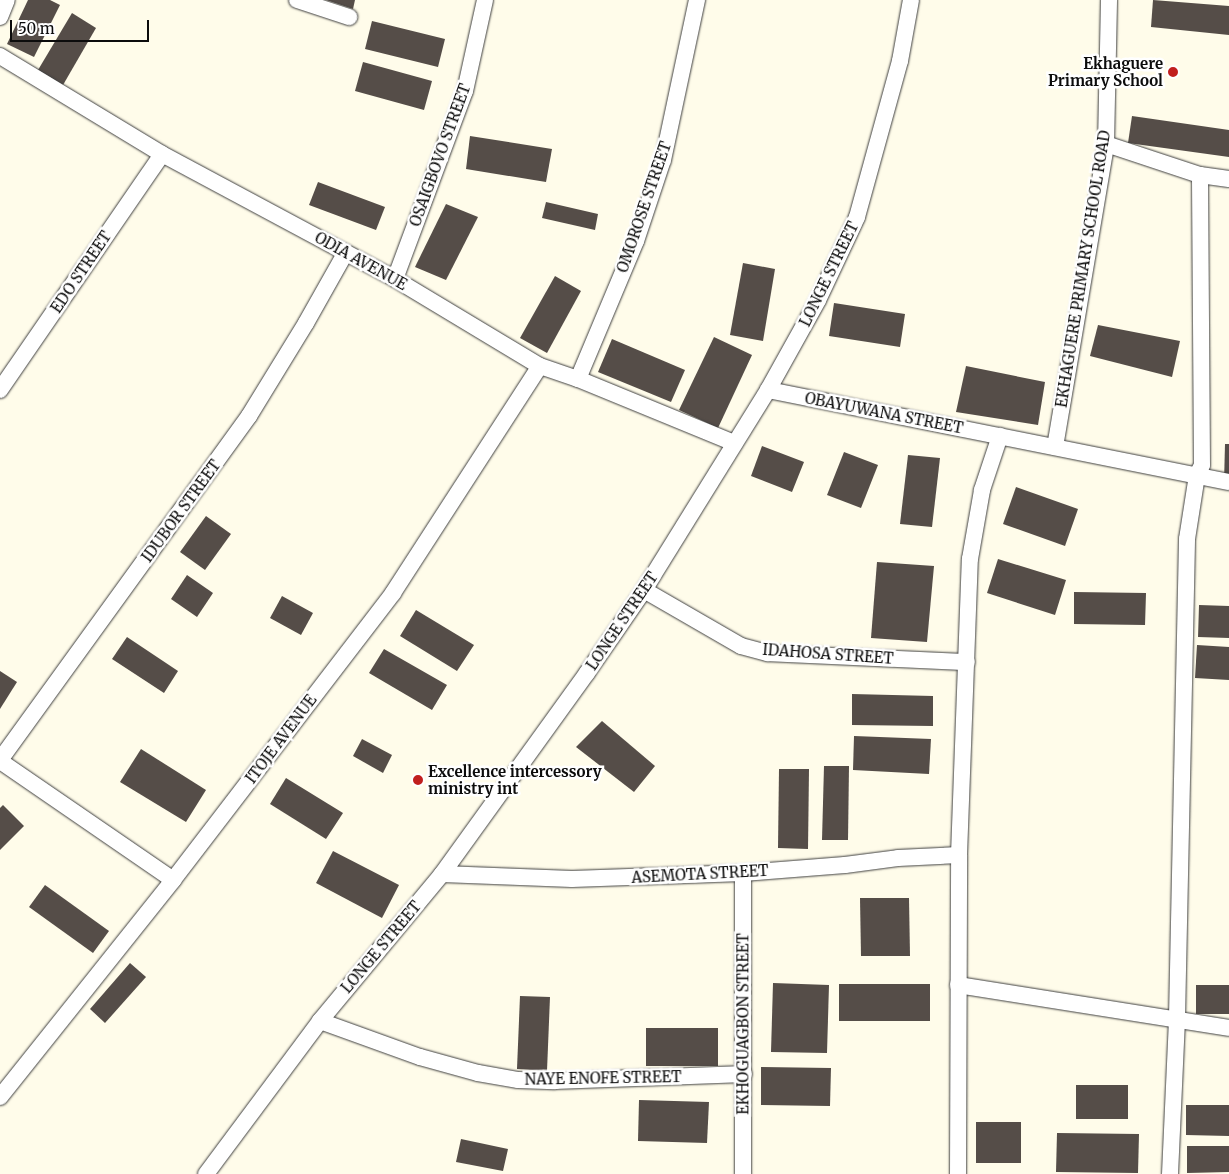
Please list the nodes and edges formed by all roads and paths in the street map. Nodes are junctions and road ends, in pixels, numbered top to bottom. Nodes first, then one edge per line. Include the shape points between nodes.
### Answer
1 (8, 0) edge
2 (297, 0) edge
3 (485, 0) edge
4 (698, 0) edge
5 (911, 0) edge
6 (1109, 0) edge
7 (0, 17) edge
8 (349, 17) dead end
9 (0, 56) edge
10 (1106, 144) junction
11 (162, 154) junction
12 (1200, 174) junction
13 (1229, 179) edge
14 (346, 252) junction
15 (395, 279) junction
16 (540, 366) junction
17 (578, 379) junction
18 (0, 390) edge
19 (768, 390) junction
20 (1000, 436) junction
21 (734, 443) junction
22 (1055, 447) junction
23 (1197, 475) junction
24 (1229, 482) edge
25 (644, 590) junction
26 (968, 662) junction
27 (0, 760) edge
28 (958, 855) junction
29 (742, 873) junction
30 (442, 874) junction
31 (173, 880) junction
32 (958, 985) junction
33 (1177, 1018) junction
34 (320, 1020) junction
35 (1229, 1028) edge
36 (744, 1074) junction
37 (0, 1097) edge
38 (206, 1174) edge
39 (743, 1174) edge
40 (958, 1174) edge
41 (1170, 1174) edge

1 - 7 street
2 - 8 street
3 - 15 street, OSAIGBOVO STREET via 465,91
4 - 17 street, OMOROSE STREET via 663,160 636,241
5 - 19 street, LONGE STREET via 900,61 857,217 818,300
6 - 10 street, EKHAGUERE PRIMARY SCHOOL ROAD
9 - 11 street, ODIA AVENUE
10 - 12 street
10 - 22 street, EKHAGUERE PRIMARY SCHOOL ROAD
11 - 14 street, ODIA AVENUE
11 - 18 street, EDO STREET
12 - 13 street
12 - 23 street via 1202,465
14 - 15 street, ODIA AVENUE
14 - 27 street, IDUBOR STREET via 250,416
15 - 16 street, ODIA AVENUE
16 - 17 street, ODIA AVENUE
16 - 31 street, ITOJE AVENUE via 393,593
17 - 21 street, ODIA AVENUE
19 - 20 street, OBAYUWANA STREET
19 - 21 street, LONGE STREET
20 - 22 street, OBAYUWANA STREET
20 - 26 street via 982,490 970,559
21 - 25 street, LONGE STREET
22 - 23 street, OBAYUWANA STREET
23 - 24 street, OBAYUWANA STREET
23 - 33 street via 1188,539
25 - 26 street, IDAHOSA STREET via 741,646 768,653
25 - 30 street, LONGE STREET
26 - 28 street
27 - 31 street
28 - 29 street, ASEMOTA STREET
28 - 32 street
29 - 30 street, ASEMOTA STREET via 572,880
29 - 36 street, EKHOGUAGBON STREET
30 - 34 street, LONGE STREET
31 - 37 street, ITOJE AVENUE
32 - 33 street
32 - 40 street
33 - 35 street
33 - 41 street
34 - 36 street, NAYE ENOFE STREET via 420,1057 518,1080 554,1082
34 - 38 street, LONGE STREET
36 - 39 street, EKHOGUAGBON STREET

